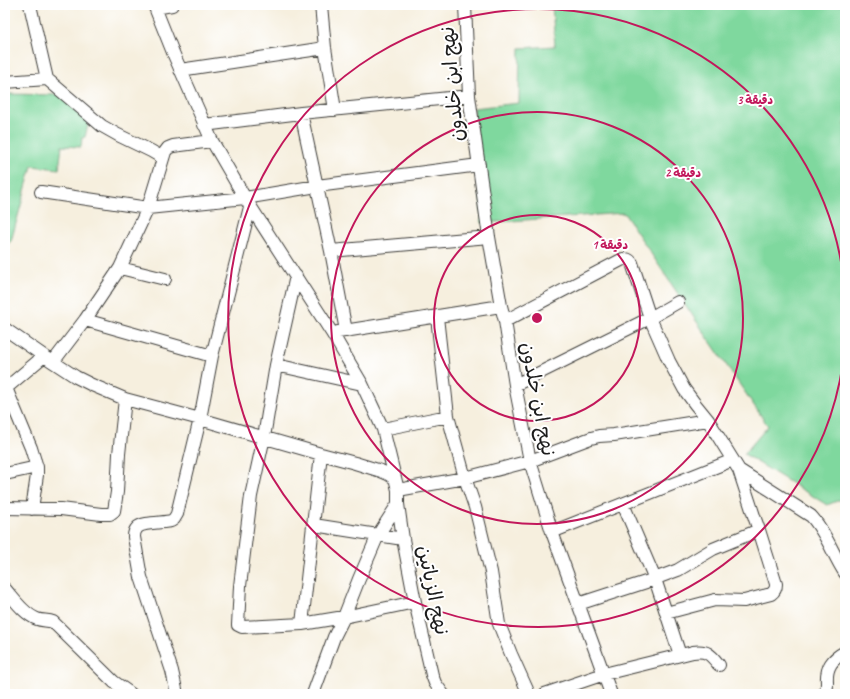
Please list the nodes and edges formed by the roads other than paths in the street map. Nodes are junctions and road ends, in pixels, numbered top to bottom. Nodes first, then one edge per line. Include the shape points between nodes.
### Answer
1 (30, 5) edge
2 (172, 5) edge
3 (321, 5) edge
4 (465, 5) edge
5 (155, 6) edge
6 (325, 48) junction
7 (180, 70) junction
8 (47, 79) junction
9 (5, 82) edge
10 (470, 96) junction
11 (335, 110) junction
12 (301, 113) junction
13 (204, 125) junction
14 (212, 141) junction
15 (163, 158) junction
16 (479, 166) junction
17 (317, 186) junction
18 (41, 192) dead end
19 (248, 203) junction
20 (148, 208) junction
21 (489, 237) junction
22 (331, 251) junction
23 (120, 268) junction
24 (296, 276) junction
25 (165, 278) dead end
26 (678, 302) dead end
27 (501, 306) junction
28 (437, 317) junction
29 (650, 318) junction
30 (85, 320) junction
31 (505, 321) junction
32 (5, 329) edge
33 (346, 331) junction
34 (332, 333) junction
35 (212, 356) junction
36 (49, 359) junction
37 (276, 365) junction
38 (362, 384) junction
39 (515, 385) junction
40 (5, 389) edge
41 (125, 399) junction
42 (448, 416) junction
43 (200, 418) junction
44 (708, 420) junction
45 (383, 429) junction
46 (264, 437) junction
47 (321, 454) junction
48 (530, 461) junction
49 (736, 465) junction
50 (37, 467) junction
51 (5, 474) edge
52 (394, 478) junction
53 (465, 478) junction
54 (398, 490) junction
55 (398, 504) junction
56 (622, 504) junction
57 (5, 508) edge
58 (32, 509) junction
59 (314, 525) junction
60 (759, 530) junction
61 (552, 532) junction
62 (378, 535) junction
63 (403, 539) junction
64 (845, 573) edge
65 (654, 579) junction
66 (5, 589) edge
67 (415, 602) junction
68 (578, 604) junction
69 (666, 613) junction
70 (344, 617) junction
71 (302, 624) junction
72 (845, 652) edge
73 (680, 655) junction
74 (719, 666) dead end
75 (604, 674) junction
76 (131, 694) edge
77 (177, 694) edge
78 (313, 694) edge
79 (443, 694) edge
80 (530, 694) edge
81 (545, 694) edge
82 (611, 694) edge
83 (824, 694) edge

1 - 8 street
2 - 5 street
3 - 6 street
4 - 10 street, نهج ابن خلدون
5 - 7 street, نهج الزياتين
6 - 7 street
6 - 11 street
7 - 13 street, نهج الزياتين
8 - 9 street
8 - 15 street via 102,126
10 - 11 street
10 - 16 street, نهج ابن خلدون
11 - 12 street
12 - 13 street
12 - 17 street
13 - 14 street, نهج الزياتين
14 - 15 street via 173,146 168,148
14 - 19 street, نهج الزياتين
15 - 20 street
16 - 17 street
16 - 21 street, نهج ابن خلدون
17 - 19 street
17 - 22 street
18 - 20 street
19 - 20 street
19 - 24 street, نهج الزياتين
19 - 35 street
20 - 23 street
21 - 22 street
21 - 27 street, نهج ابن خلدون
22 - 33 street
23 - 25 street
23 - 30 street
24 - 34 street, نهج الزياتين
24 - 37 street
26 - 29 street
27 - 28 street
27 - 31 street, نهج ابن خلدون
28 - 33 street
28 - 42 street
29 - 31 street via 632,263 623,259
29 - 39 street
29 - 44 street via 684,389
30 - 35 street
30 - 36 street
31 - 39 street, نهج ابن خلدون
32 - 36 street
33 - 34 street
34 - 38 street, نهج الزياتين
35 - 43 street
36 - 40 street
36 - 41 street via 76,377
37 - 38 street
37 - 46 street
38 - 45 street, نهج الزياتين
39 - 48 street, نهج ابن خلدون
40 - 50 street
41 - 43 street
41 - 58 street via 113,512 101,514 61,509
42 - 45 street
42 - 53 street
43 - 46 street
43 - 77 street via 177,514 171,521 142,525 134,532 141,577
44 - 48 street via 599,436
44 - 49 street
45 - 52 street, نهج الزياتين
46 - 47 street
46 - 71 street via 251,496 238,625 242,627
47 - 52 street via 381,471
47 - 59 street
48 - 53 street
48 - 61 street, نهج ابن خلدون
49 - 56 street
49 - 60 street
49 - 64 street via 818,522
50 - 51 street
50 - 58 street
52 - 54 street, نهج الزياتين
53 - 54 street
53 - 80 street via 488,557 499,624
54 - 55 street, نهج الزياتين
55 - 62 street
55 - 63 street, نهج الزياتين
56 - 61 street
56 - 65 street
57 - 58 street
59 - 62 street
59 - 71 street
60 - 65 street via 713,549 678,570
60 - 69 street via 776,584 771,594 744,601 714,600
61 - 68 street, نهج ابن خلدون
62 - 63 street
62 - 70 street
63 - 67 street, نهج الزياتين
65 - 68 street
65 - 69 street
66 - 76 street via 33,617 53,622 114,682
67 - 70 street
67 - 79 street, نهج الزياتين via 432,675
68 - 75 street, نهج ابن خلدون
69 - 73 street
70 - 71 street
70 - 78 street
72 - 83 street via 830,664
73 - 74 street via 705,652 712,656
73 - 75 street
75 - 81 street
75 - 82 street, نهج ابن خلدون

